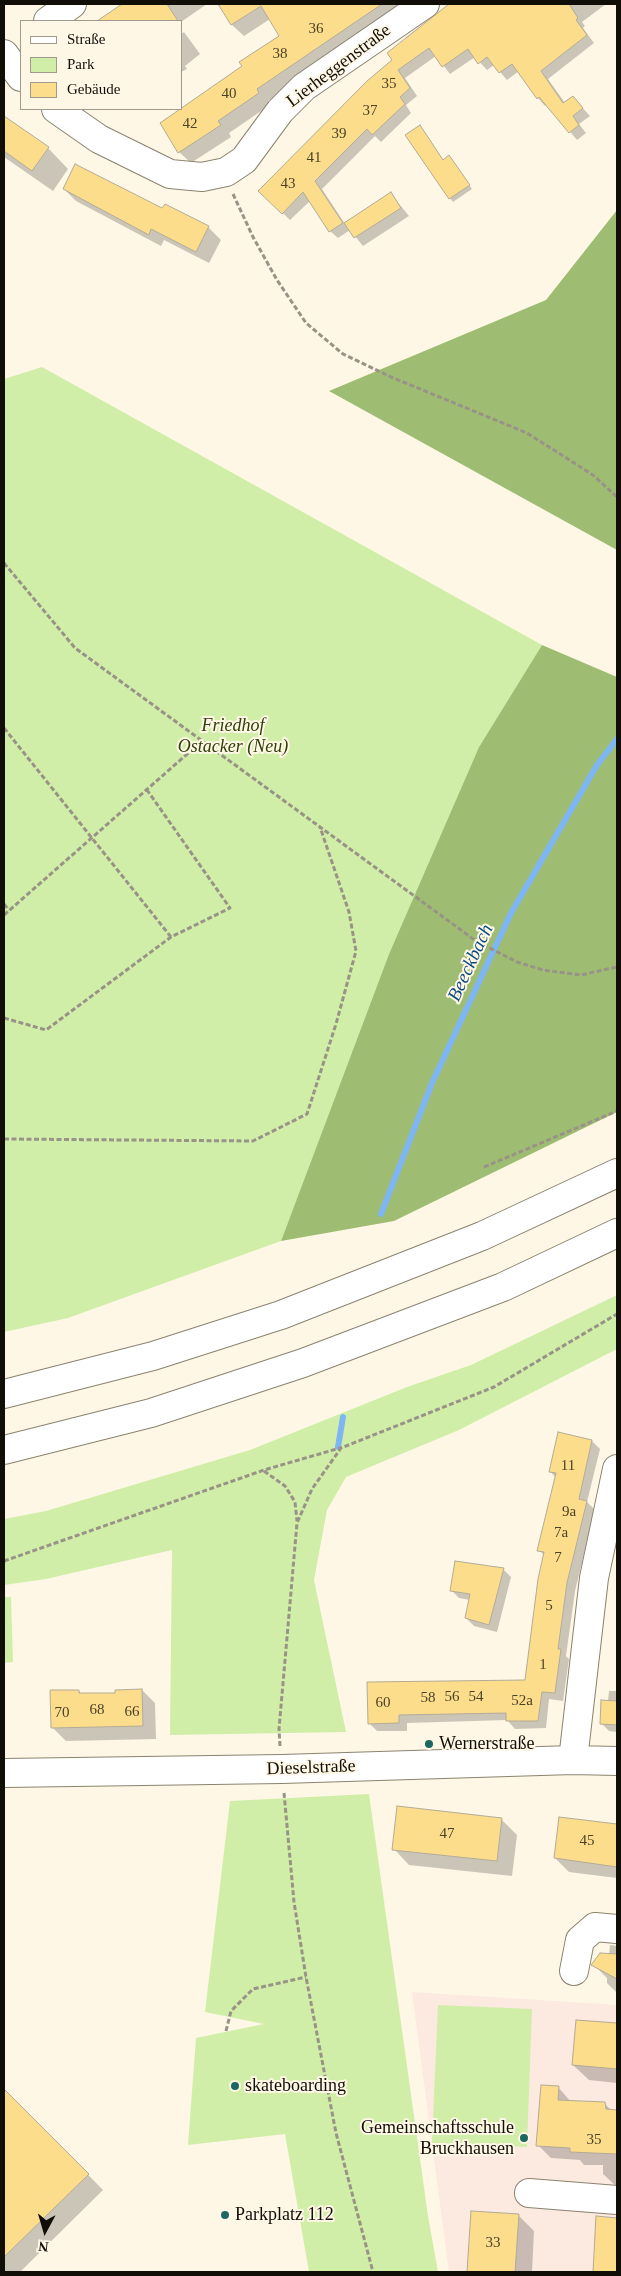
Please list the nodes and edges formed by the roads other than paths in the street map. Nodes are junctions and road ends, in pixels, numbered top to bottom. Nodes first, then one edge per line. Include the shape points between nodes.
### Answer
1 (72, 4) edge
2 (424, 4) edge
3 (49, 20) edge
4 (20, 41) edge
5 (4, 54) edge
6 (20, 76) edge
7 (57, 110) edge
8 (617, 1173) edge
9 (617, 1233) edge
10 (4, 1394) edge
11 (4, 1450) edge
12 (617, 1469) edge
13 (573, 1760) junction
14 (617, 1761) edge
15 (4, 1773) edge
16 (617, 1929) edge
17 (574, 1971) dead end
18 (529, 2193) dead end
19 (617, 2200) edge

1 - 3 main road
2 - 7 main road, Lierheggenstraße via 304,87 280,110 244,160 226,172 202,177 170,174 99,139
4 - 5 main road
5 - 6 main road
8 - 10 main road via 482,1236 281,1315 153,1356
9 - 11 main road via 502,1287 303,1363 151,1414
12 - 13 main road via 594,1578
13 - 14 main road, Dieselstraße
13 - 15 main road, Dieselstraße
16 - 17 main road via 595,1927 580,1940
18 - 19 main road

